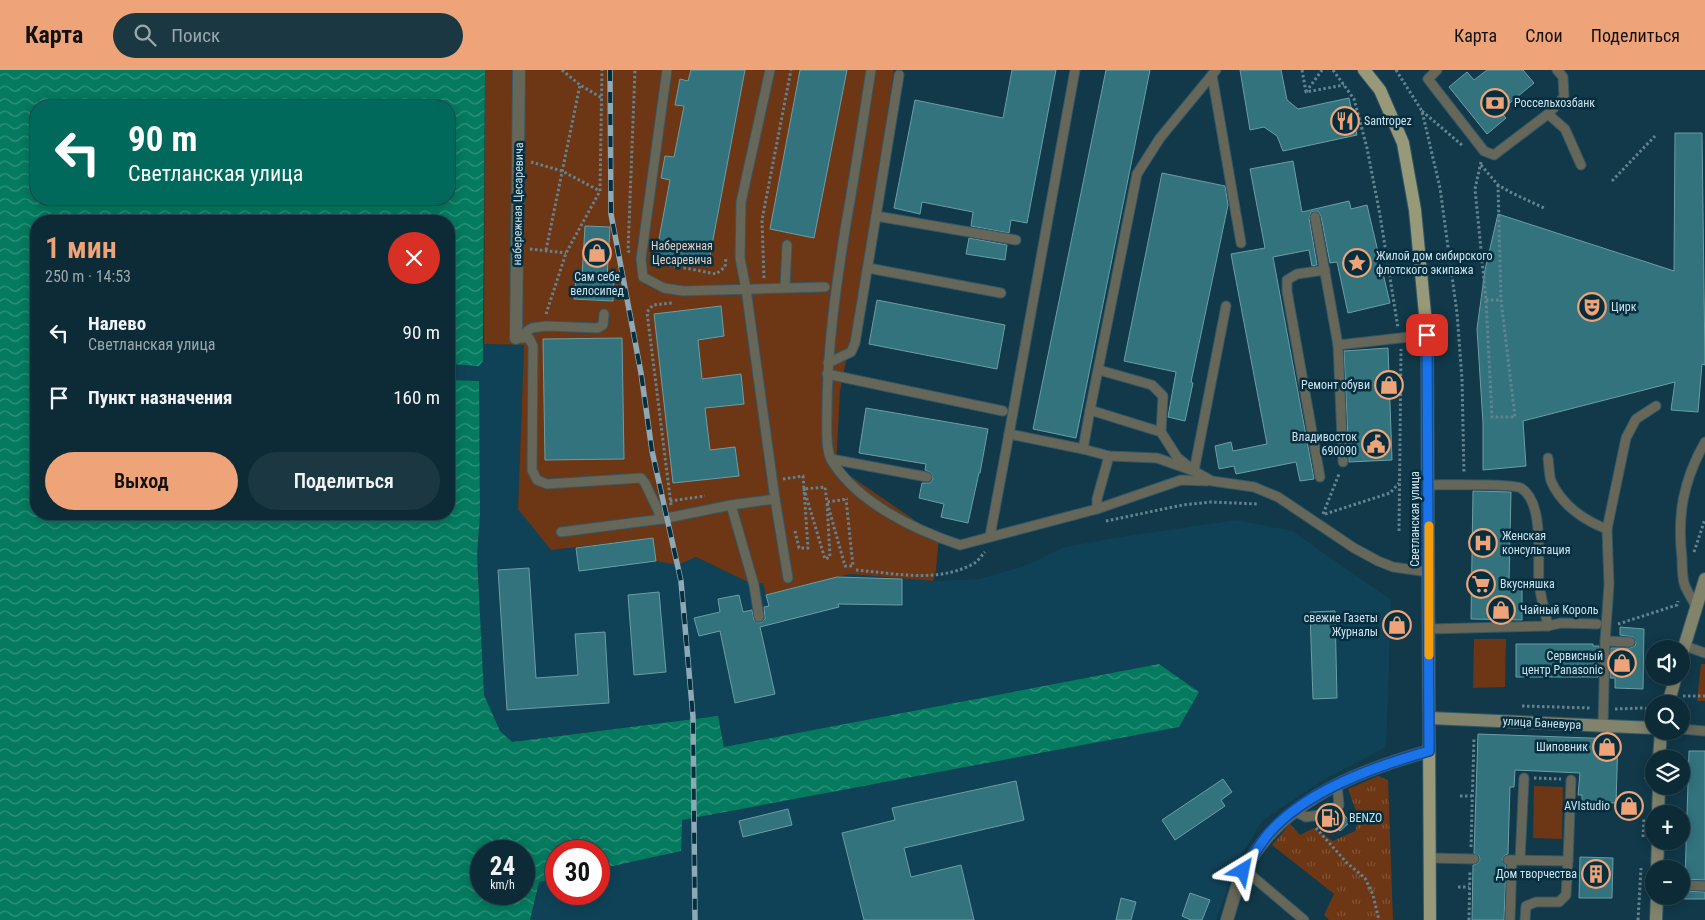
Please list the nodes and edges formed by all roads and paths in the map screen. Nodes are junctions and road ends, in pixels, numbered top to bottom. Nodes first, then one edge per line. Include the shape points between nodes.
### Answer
1 (519, 70) edge
2 (562, 70) edge
3 (602, 70) edge
4 (635, 70) edge
5 (667, 70) edge
6 (770, 70) edge
7 (792, 70) edge
8 (871, 70) edge
9 (1075, 70) edge
10 (1302, 70) edge
11 (1322, 70) edge
12 (1333, 70) edge
13 (1364, 70) edge
14 (1396, 70) edge
15 (1437, 70) edge
16 (1557, 70) edge
17 (1214, 72) edge
18 (899, 75) dead end
19 (580, 85) junction
20 (1344, 85) junction
21 (1306, 92) junction
22 (602, 98) junction
23 (1422, 111) junction
24 (1548, 114) junction
25 (1655, 136) dead end
26 (1484, 151) junction
27 (1469, 153) dead end
28 (518, 158) junction
29 (1475, 159) dead end
30 (1581, 165) dead end
31 (1482, 166) junction
32 (562, 171) junction
33 (1612, 181) dead end
34 (1498, 185) junction
35 (600, 191) junction
36 (1544, 208) dead end
37 (876, 216) junction
38 (1315, 217) dead end
39 (1016, 240) dead end
40 (1242, 243) dead end
41 (787, 245) dead end
42 (517, 248) junction
43 (546, 250) junction
44 (566, 253) junction
45 (727, 257) dead end
46 (641, 259) junction
47 (868, 268) junction
48 (1325, 270) junction
49 (785, 287) junction
50 (825, 287) dead end
51 (764, 288) junction
52 (746, 289) junction
53 (1001, 293) dead end
54 (1486, 300) junction
55 (1501, 300) junction
56 (680, 303) dead end
57 (1226, 306) dead end
58 (604, 314) dead end
59 (544, 318) dead end
60 (1427, 335) junction
61 (516, 338) junction
62 (1400, 338) junction
63 (1338, 344) junction
64 (828, 363) junction
65 (1099, 370) junction
66 (827, 374) junction
67 (1656, 406) dead end
68 (1090, 410) junction
69 (1002, 411) dead end
70 (1161, 432) junction
71 (1009, 434) junction
72 (1705, 442) edge
73 (1083, 449) junction
74 (1109, 456) junction
75 (1548, 458) dead end
76 (831, 459) junction
77 (1343, 462) joint
78 (1194, 471) junction
79 (1320, 476) dead end
80 (927, 477) dead end
81 (1212, 482) junction
82 (1399, 482) junction
83 (1429, 485) junction
84 (1464, 485) junction
85 (785, 488) dead end
86 (804, 489) junction
87 (708, 495) dead end
88 (775, 498) junction
89 (827, 502) junction
90 (1261, 504) dead end
91 (731, 505) junction
92 (1097, 509) junction
93 (1322, 515) junction
94 (662, 519) junction
95 (1310, 519) junction
96 (793, 522) dead end
97 (1098, 522) dead end
98 (1607, 529) junction
99 (1399, 530) dead end
100 (561, 532) dead end
101 (990, 536) junction
102 (982, 550) dead end
103 (856, 570) dead end
104 (1429, 572) junction
105 (788, 578) dead end
106 (1705, 579) edge
107 (1677, 605) dead end
108 (1696, 606) junction
109 (759, 617) dead end
110 (1596, 624) dead end
111 (1548, 626) junction
112 (1606, 628) junction
113 (1429, 629) junction
114 (1686, 640) edge
115 (1605, 641) junction
116 (1630, 642) dead end
117 (1690, 652) edge
118 (1705, 653) edge
119 (1690, 696) edge
120 (1705, 696) edge
121 (1518, 706) dead end
122 (1645, 708) edge
123 (1603, 709) junction
124 (1430, 718) junction
125 (1603, 726) junction
126 (1645, 728) edge
127 (1690, 730) edge
128 (1705, 730) edge
129 (1474, 738) dead end
130 (1429, 751) junction
131 (1524, 778) joint
132 (1571, 780) joint
133 (1337, 784) junction
134 (1460, 796) dead end
135 (1472, 796) junction
136 (1337, 806) dead end
137 (1300, 814) junction
138 (1326, 814) dead end
139 (1644, 814) dead end
140 (1643, 843) dead end
141 (1430, 858) junction
142 (1472, 859) junction
143 (1513, 860) junction
144 (1568, 861) junction
145 (1642, 862) dead end
146 (1243, 871) junction
147 (1690, 885) edge
148 (1705, 886) edge
149 (1458, 887) dead end
150 (1470, 887) junction
151 (1657, 905) edge
152 (1227, 920) edge
153 (1304, 920) edge
154 (1379, 920) edge
155 (1430, 920) edge
156 (1469, 920) edge
157 (1510, 920) edge
158 (1525, 920) edge
159 (1638, 920) edge
160 (1656, 920) edge

1 - 28 street, набережная Цесаревича
2 - 19 path
3 - 22 path
4 - 46 path via 628,251
5 - 46 lane
6 - 52 lane via 741,202 740,258
7 - 51 path via 762,220
8 - 64 lane via 836,286
9 - 71 lane
10 - 21 path
11 - 21 path
12 - 20 path
13 - 60 main road, Светланская улица via 1380,90 1403,143 1415,210
14 - 23 path
15 - 26 lane via 1428,79
16 - 24 lane via 1563,77 1564,97
17 - 40 lane
17 - 65 lane via 1160,138 1137,174
18 - 37 lane
19 - 22 path
19 - 32 path
20 - 21 path
20 - 62 path via 1354,99 1367,148
22 - 35 path
23 - 27 path
23 - 84 path via 1440,188 1457,313
24 - 26 lane via 1494,156
24 - 30 lane via 1565,129
25 - 33 path
26 - 31 path via 1480,154
28 - 32 path
28 - 42 street, набережная Цесаревича
29 - 31 path
31 - 34 path
31 - 54 path via 1475,189
32 - 35 path
32 - 43 path
34 - 36 path
34 - 55 path
35 - 44 path
37 - 39 lane
37 - 47 lane
38 - 48 lane
41 - 49 lane
42 - 43 path
42 - 61 street, набережная Цесаревича
43 - 44 path
44 - 59 path
45 - 46 path via 725,267 716,274
46 - 52 lane via 642,277 664,288 683,291
47 - 53 lane
47 - 64 lane via 855,343 851,352
48 - 63 lane
48 - 79 lane via 1297,274 1286,280
49 - 50 lane
49 - 51 lane
51 - 52 lane
52 - 88 lane
54 - 55 path
54 - 55 path via 1492,417 1515,417
56 - 87 path via 653,305 647,312 670,501
57 - 78 lane
58 - 61 lane via 603,325 598,328 546,326 532,328
60 - 62 lane
60 - 83 main road, Светланская улица
61 - 94 lane via 529,338 533,346 532,470 537,480 547,484 640,478
62 - 63 lane
62 - 82 path
63 - 77 lane
64 - 66 lane
65 - 68 lane
65 - 70 lane via 1152,385 1163,396
66 - 69 lane
66 - 76 lane via 826,434
67 - 98 lane via 1636,419 1626,438
68 - 70 lane
68 - 73 lane
70 - 78 lane via 1177,457
71 - 73 lane
71 - 101 lane
72 - 108 lane via 1690,472 1680,520 1684,584
73 - 74 lane
74 - 78 lane via 1157,458
74 - 92 lane
75 - 98 lane via 1550,480 1562,500 1594,524
76 - 80 lane
76 - 101 lane via 857,491 940,539 960,545
77 - 93 path
78 - 81 lane
81 - 92 lane via 1181,480
81 - 95 lane via 1254,487 1278,497
82 - 93 path via 1390,493
82 - 99 path
83 - 84 lane
83 - 104 main road, Светланская улица
84 - 111 lane via 1520,488 1530,497 1538,530 1540,585
85 - 86 path via 783,479 803,476
86 - 89 path via 825,487
86 - 89 path via 825,559 830,557
86 - 96 path via 808,548 798,548
88 - 91 lane
88 - 105 lane
89 - 89 path via 846,499 853,566 845,566
90 - 97 path via 1211,502 1183,505
91 - 94 lane
91 - 109 lane via 754,585
92 - 101 lane
93 - 95 path
94 - 100 lane
95 - 104 lane via 1378,561 1393,567
98 - 112 lane via 1609,585
102 - 103 path via 990,548 973,565 939,575
104 - 113 main road, Светланская улица
106 - 108 street
107 - 112 path
108 - 114 street
110 - 111 lane
111 - 113 lane
112 - 115 lane
113 - 124 main road, Светланская улица
115 - 116 lane
115 - 123 lane
117 - 118 lane
119 - 120 path
121 - 123 path
122 - 123 path
123 - 125 lane
124 - 125 street, улица Баневура
124 - 130 main road, Светланская улица
125 - 126 street, улица Баневура
127 - 128 lane
129 - 135 path
130 - 133 street via 1390,762
130 - 141 main road, Светланская улица
131 - 132 path
131 - 143 lane
132 - 144 lane
133 - 136 lane
133 - 137 street
134 - 135 path
135 - 142 path
137 - 138 lane
137 - 146 street via 1270,833
137 - 154 path via 1365,878
139 - 140 path
141 - 142 lane
141 - 155 main road, Светланская улица
142 - 150 path
143 - 144 lane
143 - 157 lane
144 - 158 lane via 1566,895 1559,902 1536,902 1526,906
145 - 159 path
146 - 152 street
146 - 153 lane
147 - 148 lane
149 - 150 path
150 - 156 path
151 - 160 street

